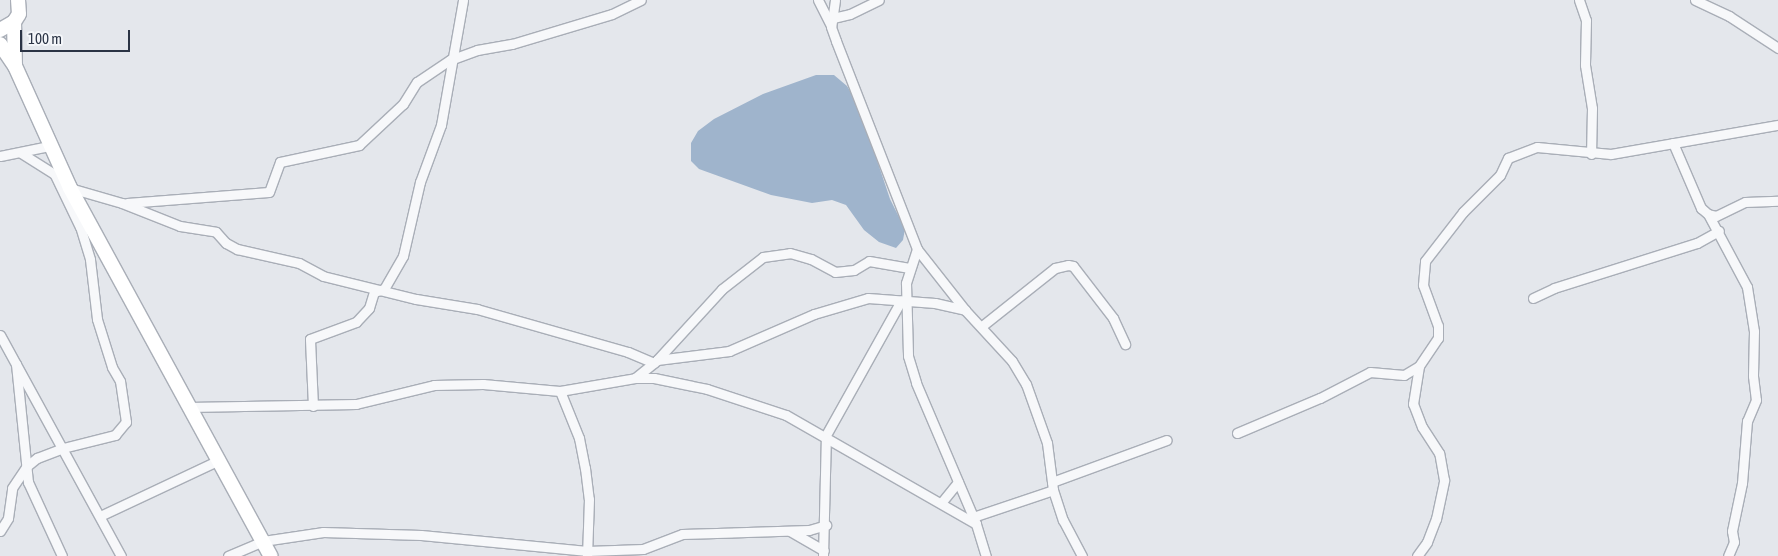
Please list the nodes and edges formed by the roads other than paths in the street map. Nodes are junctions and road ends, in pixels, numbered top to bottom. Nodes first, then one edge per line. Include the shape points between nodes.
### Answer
1 (18, 0) edge
2 (462, 0) edge
3 (641, 0) edge
4 (818, 0) edge
5 (835, 0) edge
6 (879, 0) edge
7 (1579, 0) edge
8 (1695, 0) edge
9 (14, 22) junction
10 (832, 22) junction
11 (0, 30) edge
12 (0, 44) edge
13 (1778, 48) edge
14 (450, 60) junction
15 (15, 66) junction
16 (1778, 125) edge
17 (1673, 143) junction
18 (49, 146) junction
19 (21, 153) junction
20 (1592, 154) junction
21 (0, 156) edge
22 (64, 181) junction
23 (1778, 201) edge
24 (122, 203) junction
25 (1708, 214) junction
26 (1719, 232) junction
27 (917, 249) junction
28 (909, 268) junction
29 (948, 288) junction
30 (384, 289) junction
31 (1533, 298) dead end
32 (904, 301) junction
33 (931, 303) junction
34 (965, 310) junction
35 (909, 315) junction
36 (982, 326) junction
37 (0, 335) edge
38 (1125, 344) dead end
39 (15, 361) junction
40 (655, 362) junction
41 (1419, 366) junction
42 (635, 378) junction
43 (560, 391) junction
44 (313, 406) junction
45 (188, 407) junction
46 (1237, 433) dead end
47 (826, 434) junction
48 (1167, 440) dead end
49 (63, 448) junction
50 (218, 461) junction
51 (27, 466) junction
52 (958, 482) junction
53 (1053, 486) junction
54 (940, 503) junction
55 (100, 516) junction
56 (975, 520) junction
57 (826, 526) junction
58 (0, 531) edge
59 (790, 531) junction
60 (263, 541) junction
61 (587, 554) edge
62 (824, 554) edge
63 (62, 556) edge
64 (120, 556) edge
65 (228, 556) edge
66 (271, 556) edge
67 (986, 556) edge
68 (1082, 556) edge
69 (1417, 556) edge
70 (1728, 556) edge

1 - 9 main road via 19,14
2 - 14 street
3 - 14 street via 612,14 512,44 476,50
4 - 10 street
5 - 10 street
6 - 10 street
7 - 20 street via 1586,20 1585,65 1592,108
8 - 13 street via 1729,16
9 - 11 main road
9 - 15 main road
10 - 27 street
12 - 15 main road
14 - 24 street via 417,82 403,104 359,145 280,162 269,192
14 - 30 street via 441,125 420,182 403,256
15 - 18 main road
16 - 17 street
17 - 20 street
17 - 25 street via 1701,208
18 - 19 street
18 - 22 main road
19 - 21 street
19 - 22 street
20 - 41 street via 1575,149 1524,150 1508,158 1500,176 1463,212 1425,260 1423,285 1438,326 1438,338
22 - 24 street
22 - 45 main road
22 - 49 street via 90,259 97,319 112,367 120,381 126,422 115,435
23 - 25 street via 1745,202 1716,216
24 - 30 street via 180,226 216,232 237,249 299,263 323,276
25 - 26 street
26 - 31 street via 1697,243 1554,288
26 - 70 street via 1746,286 1754,331 1756,400 1747,421 1742,483 1732,531 1734,542
27 - 28 street
27 - 29 street
28 - 32 street
28 - 40 street via 869,261 854,270 834,272 790,253 763,257 722,289
29 - 33 street via 943,298
29 - 34 street
30 - 40 street via 562,332
30 - 44 street via 374,292 369,308 356,322 310,339
32 - 33 street
32 - 35 street
32 - 40 street via 855,300 729,351
32 - 47 street
33 - 34 street
33 - 35 street
34 - 36 street
35 - 52 street via 908,356 916,383
36 - 38 street via 1055,268 1068,264 1073,266 1113,318
36 - 53 street via 1012,361 1026,384 1047,443
37 - 39 street
39 - 49 street
39 - 51 street
40 - 42 street
41 - 46 street via 1404,375 1370,372 1320,398
41 - 69 street via 1413,404 1422,427 1439,453 1444,480 1428,542
42 - 43 street
42 - 47 street via 707,389 786,414
43 - 44 street via 483,384 434,385 356,404
43 - 61 street via 579,438 585,468 589,499
44 - 45 street
45 - 50 main road
47 - 54 street
47 - 57 street
48 - 53 street
49 - 51 street via 37,458
49 - 55 street
50 - 55 street
50 - 60 main road
51 - 58 street via 12,488 8,518
51 - 63 street via 32,494
52 - 54 street
52 - 56 street
53 - 56 street
53 - 68 street via 1063,520
54 - 56 street
55 - 64 street
56 - 67 street
57 - 59 street
57 - 62 street
59 - 61 street via 682,534 642,549
59 - 62 street
60 - 61 street via 323,532 368,532
60 - 65 street
60 - 66 main road

